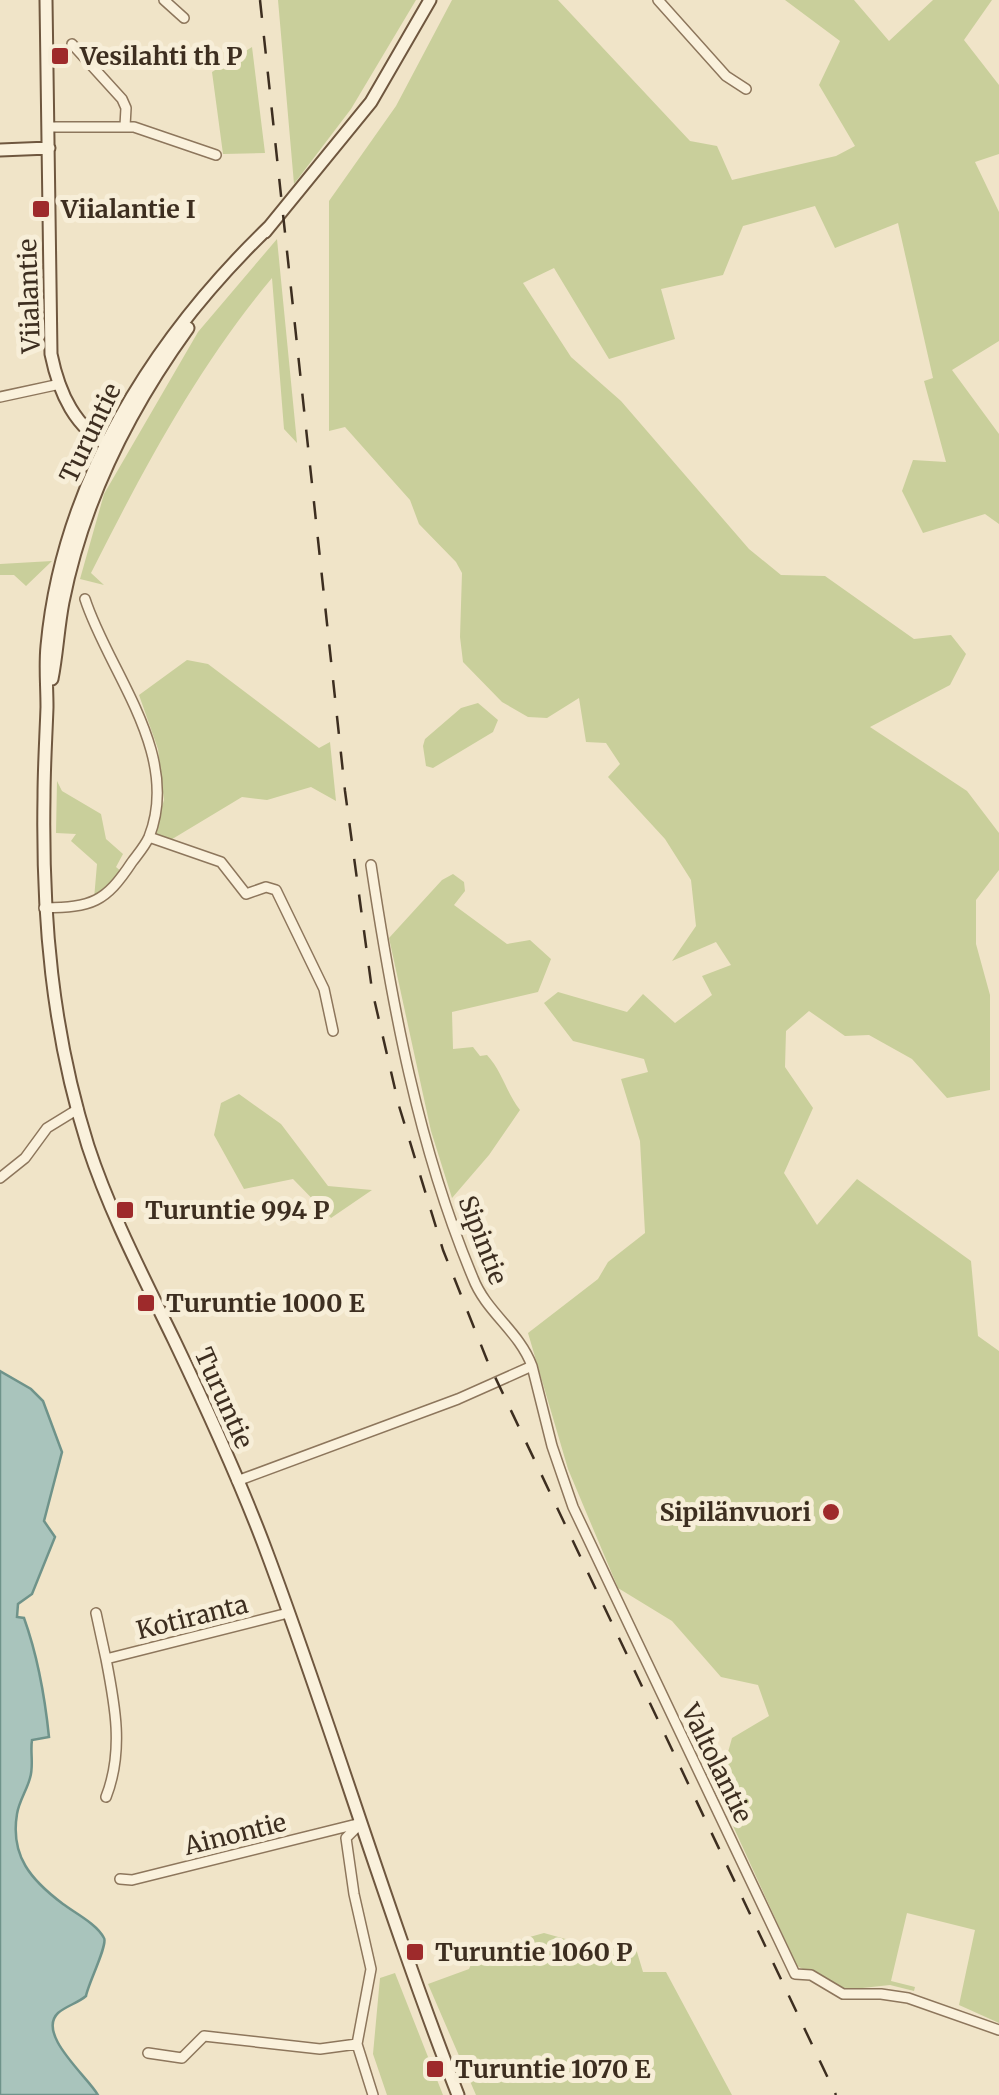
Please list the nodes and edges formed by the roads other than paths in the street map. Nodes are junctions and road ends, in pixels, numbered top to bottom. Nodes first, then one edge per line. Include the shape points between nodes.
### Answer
1 (46, 0) edge
2 (164, 0) edge
3 (430, 0) edge
4 (658, 0) edge
5 (184, 18) dead end
6 (72, 44) dead end
7 (746, 89) dead end
8 (125, 126) junction
9 (49, 127) junction
10 (50, 148) junction
11 (0, 150) edge
12 (216, 156) dead end
13 (60, 384) junction
14 (0, 398) edge
15 (109, 446) junction
16 (84, 599) dead end
17 (149, 837) junction
18 (372, 865) dead end
19 (44, 908) junction
20 (333, 1030) dead end
21 (78, 1109) junction
22 (0, 1178) edge
23 (532, 1366) junction
24 (237, 1481) junction
25 (288, 1613) junction
26 (96, 1614) dead end
27 (106, 1658) junction
28 (106, 1796) dead end
29 (360, 1824) junction
30 (120, 1878) dead end
31 (999, 2030) edge
32 (358, 2044) junction
33 (148, 2053) dead end
34 (373, 2095) edge
35 (458, 2095) edge

1 - 9 main road, Viialantie
2 - 5 street
3 - 15 main road, Turuntie via 371,102 166,344 124,408
4 - 7 street via 726,76
6 - 8 street via 122,99
8 - 9 street
8 - 12 street
9 - 10 main road, Viialantie
10 - 11 main road
10 - 13 main road, Viialantie via 50,333
13 - 14 street
13 - 15 main road, Viialantie via 80,423
15 - 19 main road, Turuntie via 73,524 47,648
16 - 17 street via 147,734 155,787
17 - 19 street via 103,898 74,908
17 - 20 street via 221,862 246,894 276,890 324,989
18 - 23 street, Sipintie via 390,987 424,1133 474,1283 525,1347
19 - 21 main road, Turuntie via 58,1030
21 - 22 street via 47,1128
21 - 24 main road, Turuntie via 102,1184
23 - 24 street
23 - 31 street, Valtolantie via 573,1507 796,1974 843,1994 908,1998
24 - 25 main road, Turuntie
25 - 27 street, Kotiranta
25 - 29 main road, Turuntie
26 - 27 street, Kotiranta
27 - 28 street, Kotiranta via 118,1718
29 - 30 street, Ainontie
29 - 32 street via 346,1838 371,1969
29 - 35 main road, Turuntie
32 - 33 street via 320,2050 204,2036 182,2058
32 - 34 street

